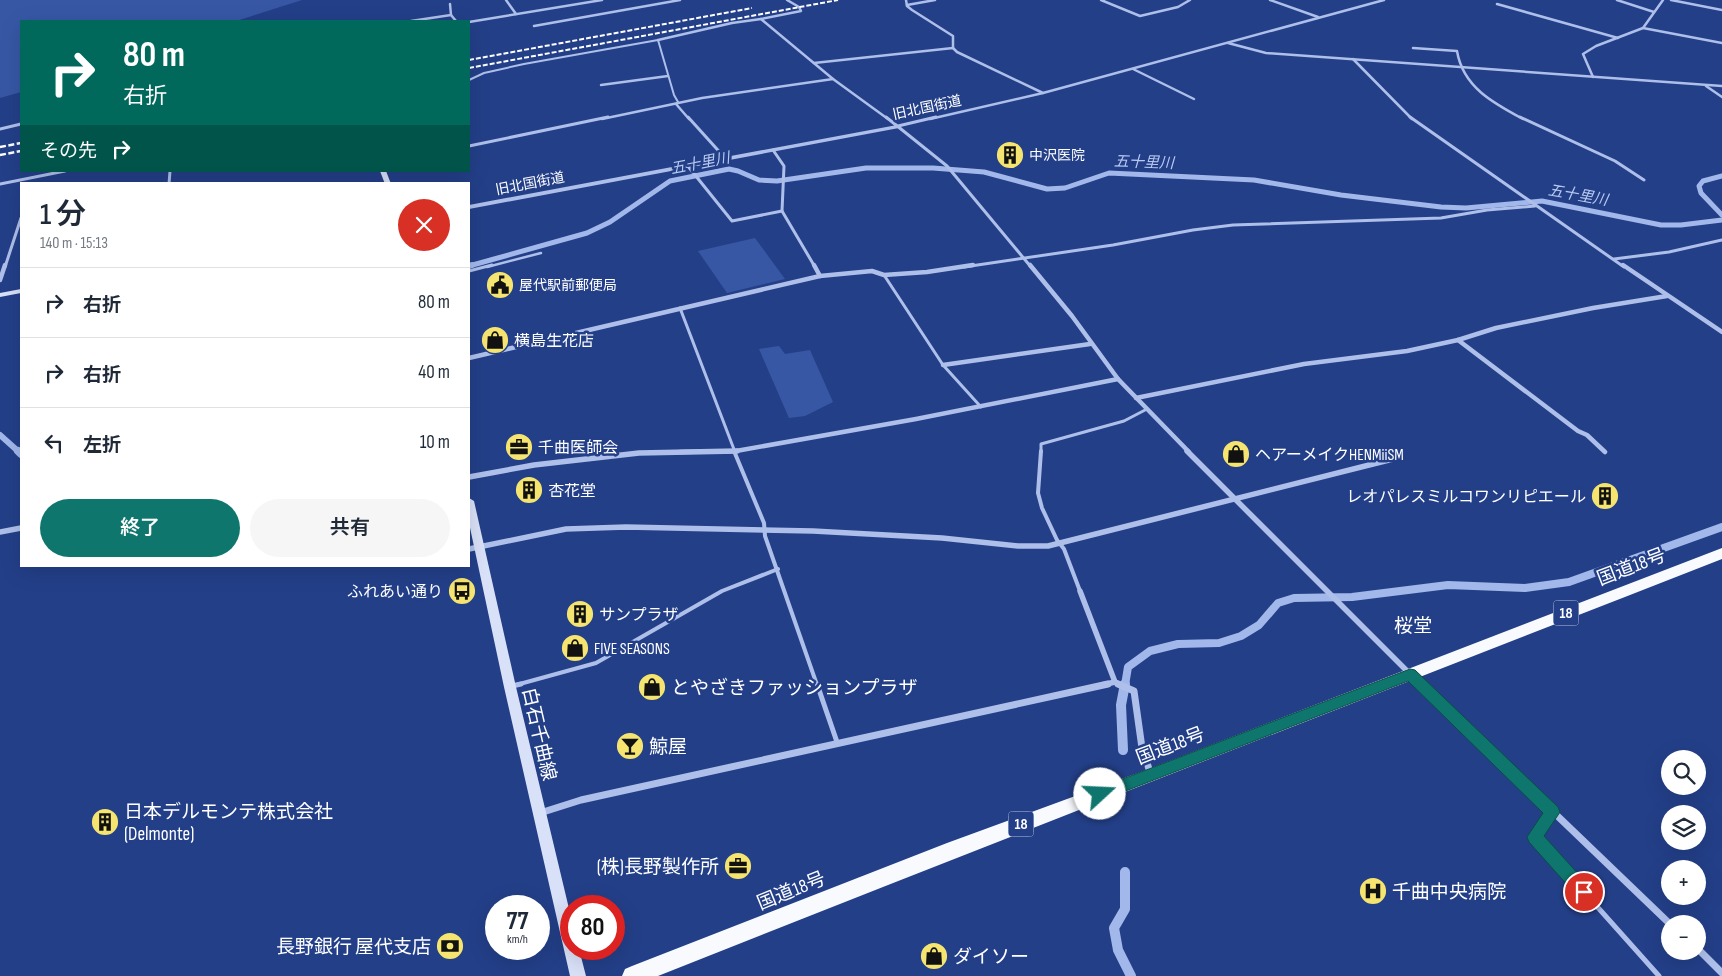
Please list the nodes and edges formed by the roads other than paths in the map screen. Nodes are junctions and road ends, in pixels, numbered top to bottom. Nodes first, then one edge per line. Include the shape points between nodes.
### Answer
1 (506, 0) edge
2 (600, 0) edge
3 (680, 0) edge
4 (787, 0) edge
5 (906, 0) edge
6 (935, 0) edge
7 (1104, 0) edge
8 (1190, 0) edge
9 (1270, 0) edge
10 (1384, 0) edge
11 (1617, 0) edge
12 (1661, 0) edge
13 (1671, 0) edge
14 (450, 4) dead end
15 (1497, 4) dead end
16 (907, 5) junction
17 (1722, 10) edge
18 (1654, 12) junction
19 (516, 14) junction
20 (451, 15) junction
21 (1319, 17) junction
22 (761, 19) junction
23 (418, 20) edge
24 (455, 20) edge
25 (470, 22) edge
26 (534, 26) dead end
27 (1643, 28) junction
28 (1618, 38) junction
29 (658, 40) junction
30 (1225, 43) junction
31 (1722, 43) edge
32 (953, 48) junction
33 (1413, 48) dead end
34 (1353, 59) junction
35 (814, 63) junction
36 (1460, 67) junction
37 (1132, 69) junction
38 (668, 76) junction
39 (1593, 77) junction
40 (833, 79) junction
41 (470, 80) edge
42 (600, 85) dead end
43 (1704, 85) junction
44 (1722, 86) edge
45 (1043, 93) junction
46 (1722, 97) edge
47 (1194, 100) dead end
48 (676, 104) junction
49 (20, 124) edge
50 (898, 127) junction
51 (0, 129) edge
52 (470, 146) edge
53 (773, 150) junction
54 (725, 158) junction
55 (687, 165) junction
56 (60, 172) edge
57 (35, 177) junction
58 (1644, 180) dead end
59 (34, 182) edge
60 (0, 184) edge
61 (1534, 205) junction
62 (470, 207) edge
63 (782, 211) junction
64 (20, 221) edge
65 (1722, 240) edge
66 (541, 252) dead end
67 (1024, 259) junction
68 (1614, 259) junction
69 (470, 271) edge
70 (884, 275) junction
71 (820, 276) junction
72 (0, 280) edge
73 (20, 291) edge
74 (0, 295) edge
75 (1667, 296) junction
76 (680, 308) junction
77 (1722, 332) edge
78 (1458, 340) junction
79 (1090, 344) junction
80 (470, 358) edge
81 (943, 366) junction
82 (1118, 380) junction
83 (1136, 398) junction
84 (981, 407) junction
85 (1147, 409) junction
86 (736, 451) junction
87 (1605, 452) dead end
88 (1393, 460) dead end
89 (470, 477) edge
90 (1233, 498) junction
91 (470, 510) edge
92 (20, 528) edge
93 (764, 531) junction
94 (0, 532) edge
95 (1060, 544) junction
96 (474, 548) edge
97 (1722, 553) edge
98 (778, 569) junction
99 (1080, 591) joint
100 (1410, 674) junction
101 (1115, 682) junction
102 (510, 687) junction
103 (837, 742) junction
104 (1152, 775) junction
105 (1552, 812) junction
106 (540, 814) junction
107 (1661, 915) edge
108 (1706, 957) edge
109 (1722, 973) edge
110 (578, 976) edge
111 (632, 976) edge
112 (1659, 976) edge

1 - 19 street
2 - 19 street
3 - 26 street
4 - 22 street via 801,11
5 - 16 street
6 - 16 street
7 - 8 street via 1140,16 1178,7
9 - 21 street
10 - 21 street, 旧北国街道
11 - 18 street
12 - 18 street
13 - 17 street
14 - 20 street
15 - 28 street
16 - 32 street via 918,16 953,36
18 - 27 street
19 - 25 street
20 - 23 street
20 - 24 street
21 - 30 street, 旧北国街道
22 - 29 street
22 - 35 street
27 - 28 street
27 - 31 street
28 - 39 street via 1584,54
29 - 38 lane
29 - 41 lane via 516,66
30 - 34 street via 1266,53
30 - 37 street, 旧北国街道
32 - 35 street
32 - 45 street
33 - 36 street via 1457,52
34 - 36 street
34 - 61 street via 1414,122
35 - 40 street
36 - 39 street
36 - 58 street via 1472,83 1511,113 1614,161
37 - 45 street, 旧北国街道
37 - 47 street
38 - 42 street
38 - 48 lane
39 - 43 street
40 - 48 street
40 - 50 street
43 - 44 street
43 - 46 street
45 - 50 street, 旧北国街道
48 - 52 street
48 - 54 street
49 - 51 street
50 - 53 street, 旧北国街道
50 - 67 street via 947,166
53 - 54 street, 旧北国街道
53 - 63 street via 784,166
54 - 55 street, 旧北国街道
55 - 62 street, 旧北国街道
55 - 63 street via 732,222
56 - 57 street
57 - 59 street
57 - 60 street
61 - 67 street via 1439,218 1337,219 1226,226
61 - 68 street
63 - 71 street
64 - 72 street
65 - 68 street via 1669,252
66 - 69 lane
67 - 70 street
67 - 79 street via 1072,316
68 - 75 street
70 - 71 street via 872,272
70 - 81 lane
71 - 76 street
73 - 74 main road
75 - 77 street
75 - 78 street via 1506,326
76 - 80 street
76 - 86 lane
78 - 83 street via 1407,351 1304,364
78 - 87 street via 1587,435
79 - 81 street
79 - 82 street
81 - 84 lane
82 - 83 street
82 - 84 street
83 - 85 street
84 - 86 street
85 - 90 street
85 - 95 lane via 1124,421 1042,444 1038,493
86 - 89 street via 639,453 534,465
86 - 93 lane via 764,523
88 - 90 street
90 - 95 street
90 - 100 street
91 - 96 main road, 白石千曲線
92 - 94 street
93 - 95 street via 922,537 1018,546
93 - 96 street via 626,527 566,529
93 - 98 lane
95 - 99 lane
96 - 102 main road, 白石千曲線
97 - 100 highway, 国道18号 / 18
98 - 102 lane via 722,591 596,663
98 - 103 lane
99 - 101 street
100 - 104 highway, 国道18号 / 18
100 - 105 street
101 - 103 street
101 - 104 street via 1134,691 1142,748
102 - 106 main road, 白石千曲線
103 - 106 street via 581,800
104 - 111 highway, 国道18号 / 18
105 - 107 street
105 - 112 lane via 1535,837
106 - 110 main road, 白石千曲線
108 - 109 street

